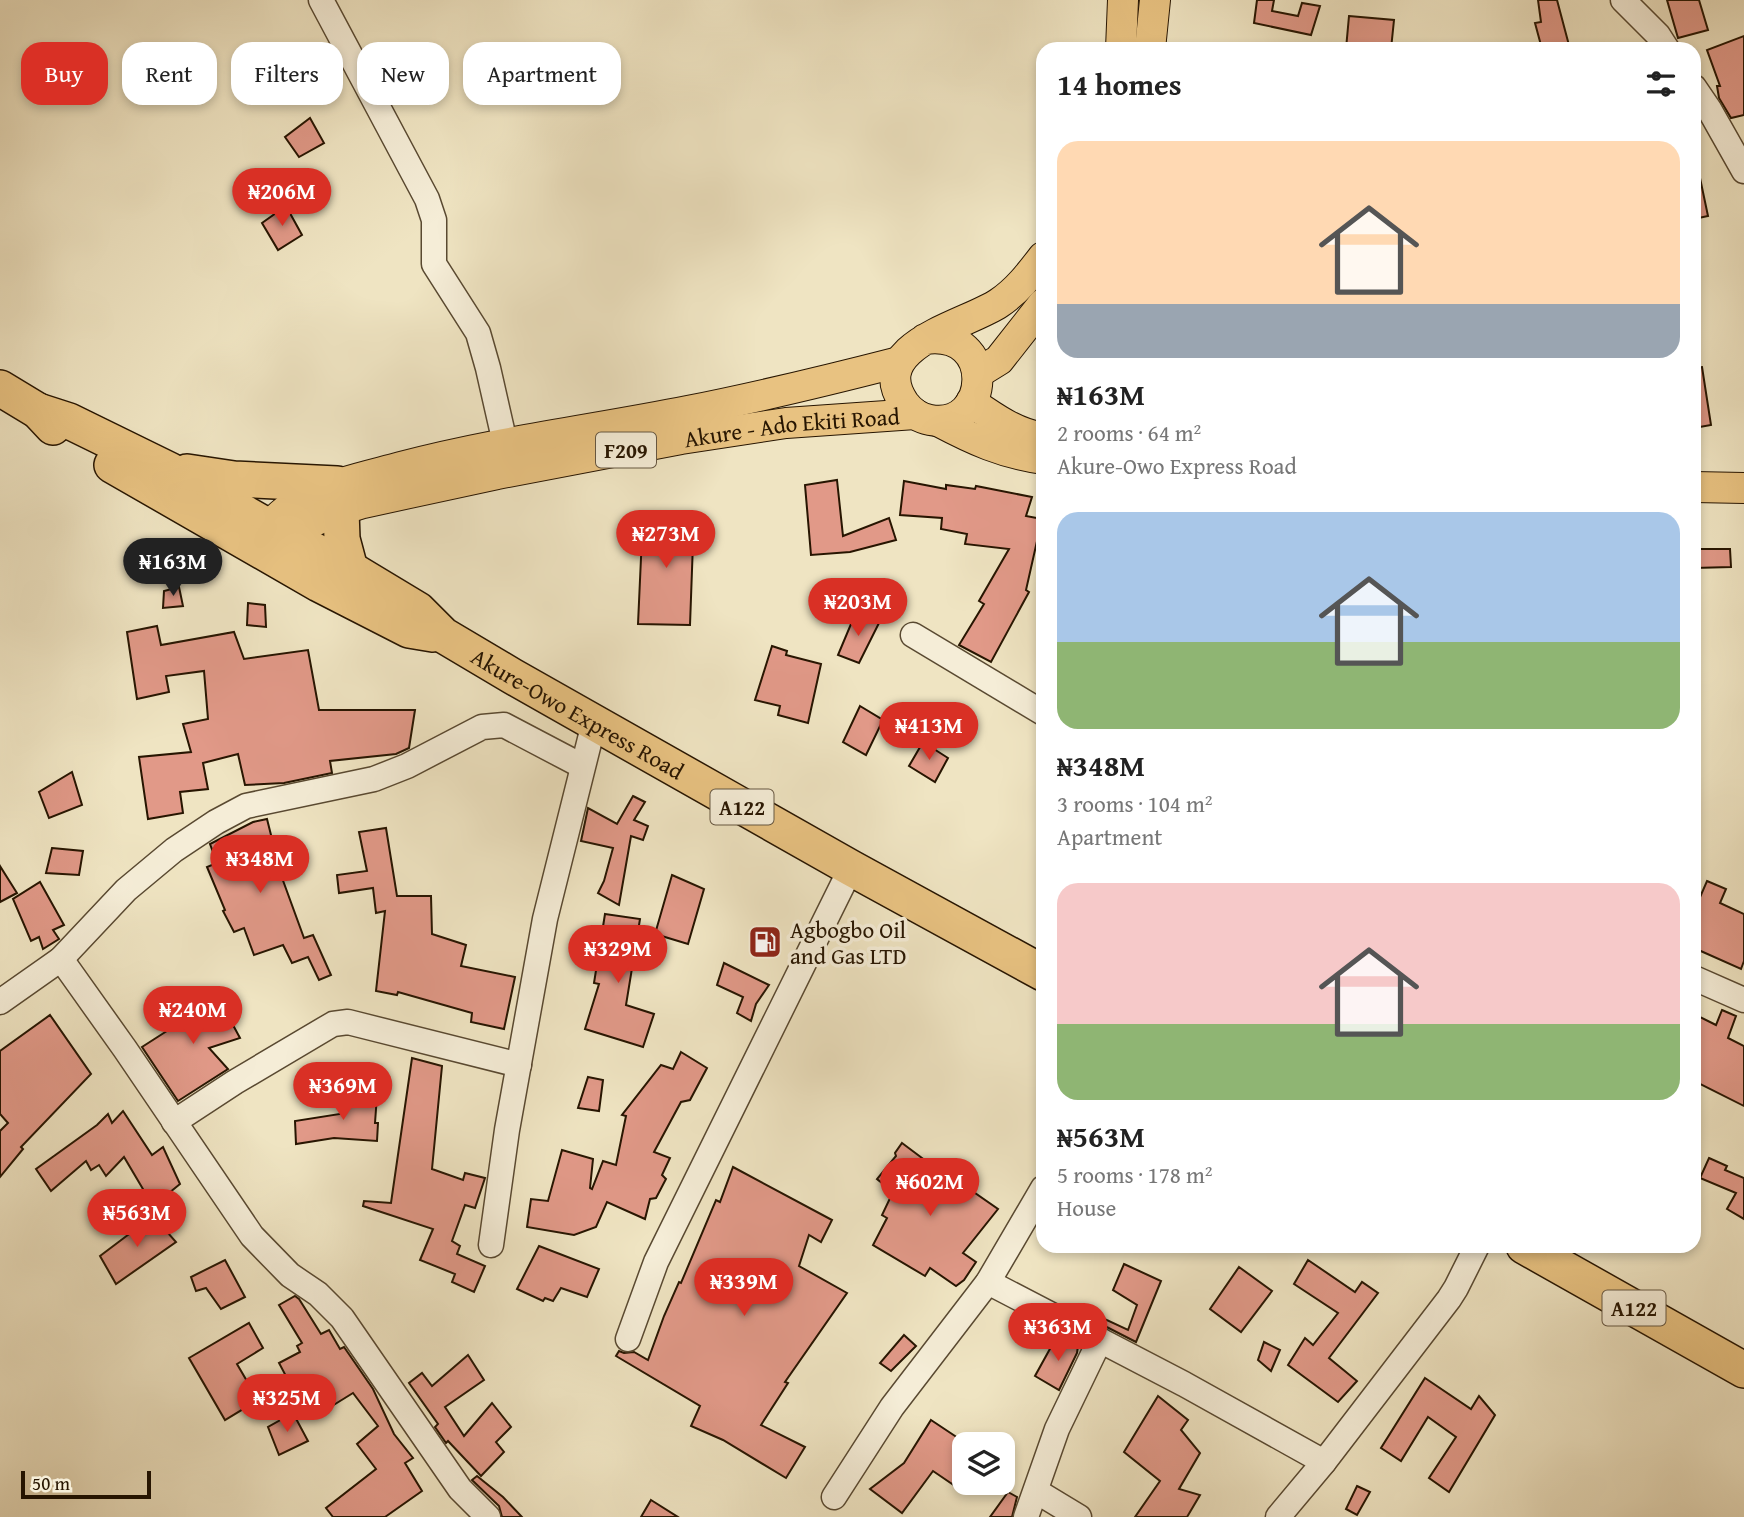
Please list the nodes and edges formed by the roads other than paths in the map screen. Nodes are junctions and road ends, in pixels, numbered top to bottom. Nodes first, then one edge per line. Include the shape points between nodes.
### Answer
1 (321, 0) edge
2 (1123, 0) edge
3 (1155, 0) edge
4 (1623, 0) edge
5 (1121, 42) edge
6 (1151, 42) edge
7 (1662, 42) edge
8 (1702, 111) edge
9 (1744, 171) edge
10 (1036, 265) edge
11 (1036, 312) edge
12 (925, 340) junction
13 (899, 362) junction
14 (989, 367) junction
15 (0, 388) edge
16 (971, 402) junction
17 (38, 411) junction
18 (927, 417) junction
19 (1004, 425) junction
20 (1036, 436) edge
21 (505, 443) junction
22 (1036, 458) edge
23 (169, 470) junction
24 (1701, 487) edge
25 (1744, 488) edge
26 (339, 497) junction
27 (270, 542) junction
28 (350, 569) junction
29 (443, 635) junction
30 (913, 635) dead end
31 (1036, 709) edge
32 (594, 723) junction
33 (582, 766) junction
34 (851, 868) junction
35 (61, 959) junction
36 (1036, 969) edge
37 (1701, 981) edge
38 (1744, 1000) edge
39 (0, 1002) edge
40 (519, 1065) junction
41 (174, 1122) junction
42 (1036, 1200) edge
43 (491, 1245) dead end
44 (1473, 1253) edge
45 (1536, 1253) edge
46 (988, 1282) junction
47 (628, 1339) dead end
48 (1100, 1340) junction
49 (1744, 1370) edge
50 (1324, 1462) junction
51 (1036, 1491) junction
52 (834, 1497) dead end
53 (488, 1517) edge
54 (1026, 1517) edge
55 (1079, 1517) edge
56 (1278, 1517) edge

1 - 21 street via 427,199 433,220 434,264 478,333
2 - 5 main road
3 - 6 main road
4 - 7 street
8 - 9 street
10 - 12 main road via 1001,303
11 - 14 main road
12 - 13 main road via 905,352
12 - 14 main road via 948,339
13 - 18 main road via 896,386 900,397
13 - 21 main road, Akure - Ado Ekiti Road / F209 via 686,412
14 - 16 main road
14 - 19 main road
15 - 17 highway, Akure-Owo Express Road / A122
16 - 18 main road via 960,414
16 - 19 main road
17 - 23 highway, Akure-Owo Express Road / A122 via 69,421
17 - 27 highway, Akure-Owo Express Road / A122 via 63,437
18 - 22 main road via 984,445
18 - 26 main road, Akure - Ado Ekiti Road / F209 via 786,423 681,439 363,503
19 - 20 main road
21 - 26 main road, Akure - Ado Ekiti Road / F209 via 430,459
23 - 26 highway
23 - 27 highway, Akure-Owo Express Road / A122
24 - 25 main road
26 - 27 main road via 313,521
26 - 28 highway
27 - 28 highway, Akure-Owo Express Road / A122
27 - 29 highway, Akure-Owo Express Road / A122 via 319,584 409,630
28 - 29 highway, Akure-Owo Express Road / A122 via 418,610
29 - 32 highway, Akure-Owo Express Road / A122
30 - 31 street
32 - 33 street
32 - 34 highway, Akure-Owo Express Road / A122
33 - 35 street via 504,725 493,725 374,779 246,807 216,822 155,866
33 - 40 street via 545,919
34 - 36 highway, Akure-Owo Express Road / A122
34 - 47 street via 656,1262
35 - 39 street
35 - 41 street
37 - 38 street
40 - 41 street via 348,1021 333,1024
40 - 43 street
41 - 53 street via 252,1237 342,1318 460,1489
42 - 46 street
44 - 50 street via 1456,1288
45 - 49 highway, A122
46 - 48 street
46 - 52 street via 892,1407
48 - 50 street
48 - 51 street via 1057,1429
50 - 56 street
51 - 54 street
51 - 55 street

